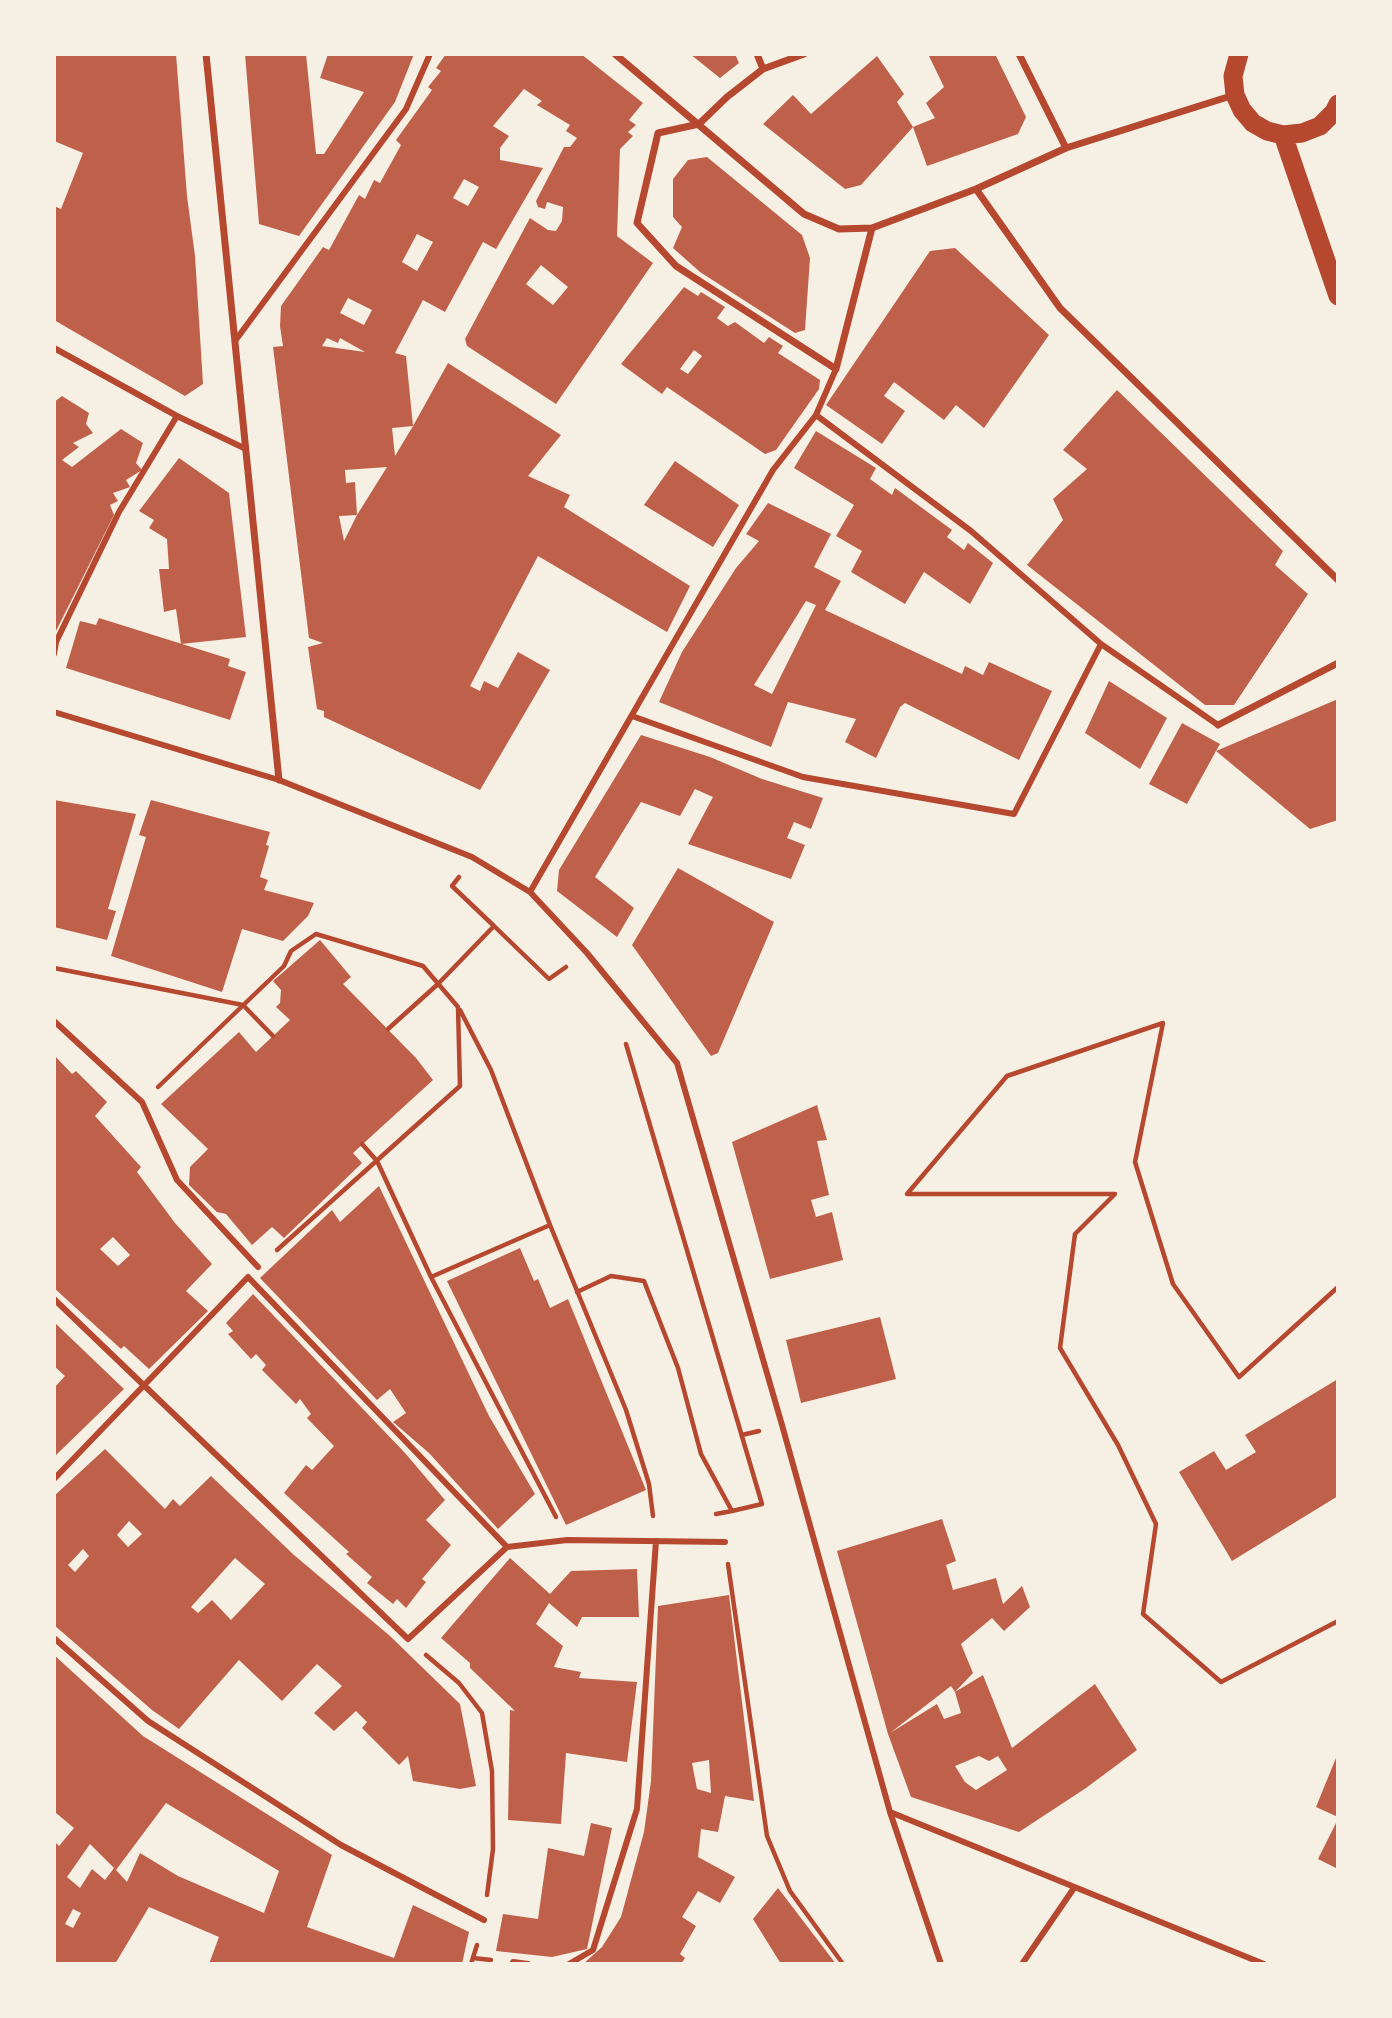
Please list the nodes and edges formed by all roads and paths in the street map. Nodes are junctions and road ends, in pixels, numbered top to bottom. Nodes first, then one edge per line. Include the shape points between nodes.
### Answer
1 (206, 54) edge
2 (430, 54) edge
3 (615, 54) edge
4 (757, 54) edge
5 (804, 54) edge
6 (1019, 54) edge
7 (1239, 54) edge
8 (764, 69) junction
9 (1235, 94) junction
10 (1336, 114) edge
11 (699, 124) junction
12 (1283, 135) junction
13 (1066, 148) junction
14 (976, 189) junction
15 (872, 228) junction
16 (1338, 296) edge
17 (235, 341) junction
18 (54, 348) edge
19 (836, 369) junction
20 (816, 415) junction
21 (177, 416) junction
22 (246, 449) junction
23 (1338, 580) edge
24 (1101, 644) junction
25 (54, 654) edge
26 (1338, 663) edge
27 (54, 712) edge
28 (632, 716) junction
29 (1218, 725) joint
30 (279, 780) junction
31 (452, 886) dead end
32 (530, 892) junction
33 (494, 926) junction
34 (54, 968) edge
35 (549, 979) dead end
36 (438, 984) junction
37 (243, 1005) junction
38 (458, 1007) junction
39 (54, 1021) edge
40 (388, 1029) dead end
41 (623, 1034) dead end
42 (273, 1036) dead end
43 (142, 1102) junction
44 (362, 1144) dead end
45 (377, 1161) junction
46 (550, 1225) junction
47 (258, 1267) joint
48 (431, 1277) junction
49 (1338, 1287) edge
50 (577, 1292) junction
51 (54, 1299) edge
52 (144, 1386) junction
53 (54, 1479) edge
54 (567, 1539) junction
55 (656, 1541) junction
56 (725, 1542) joint
57 (507, 1547) junction
58 (1338, 1621) edge
59 (54, 1638) edge
60 (408, 1639) junction
61 (890, 1812) junction
62 (1074, 1888) junction
63 (484, 1920) junction
64 (513, 1962) dead end
65 (471, 1964) edge
66 (528, 1964) edge
67 (569, 1964) edge
68 (843, 1964) edge
69 (942, 1964) edge
70 (1022, 1964) edge
71 (1264, 1964) edge

1 - 17 street
2 - 17 street via 406,109
3 - 11 street
4 - 8 street
5 - 8 street
6 - 13 street
7 - 9 highway via 1233,76
8 - 11 street
9 - 12 highway via 1253,122
9 - 13 street
10 - 12 highway via 1311,130
11 - 15 street via 804,214 839,229
11 - 19 street via 658,133 637,223 676,266
12 - 16 highway
13 - 14 street
14 - 15 street
14 - 23 street via 1060,308
15 - 19 street
17 - 22 street
18 - 21 street
19 - 20 street
20 - 24 street via 971,531
20 - 28 street via 774,470
21 - 22 street
21 - 25 street via 120,512
22 - 30 street
24 - 28 street via 1014,814 803,777
24 - 29 street
26 - 29 street
27 - 30 street
28 - 32 street
30 - 32 street via 472,857
31 - 33 path
32 - 61 street via 677,1063
33 - 35 path
33 - 36 path
34 - 37 path
36 - 37 path via 423,966 316,934 291,951 284,966
36 - 38 path
36 - 40 path
37 - 42 path
37 - 43 path
38 - 45 path via 460,1086
38 - 46 path via 491,1070
39 - 43 street
41 - 50 path via 762,1504 732,1511 701,1454 678,1368 644,1281 611,1276
43 - 47 street via 177,1181
44 - 45 path
45 - 47 path
45 - 48 path
46 - 48 path
46 - 50 path
48 - 54 path
49 - 58 path via 1239,1377 1173,1284 1135,1162 1163,1023 1007,1076 907,1194 1115,1194 1075,1234 1060,1348 1118,1445 1156,1524 1143,1614 1221,1682
50 - 55 path via 626,1410 649,1484
51 - 52 street
52 - 53 street
52 - 57 street via 248,1278
52 - 60 street
54 - 55 street
54 - 57 street
55 - 56 street
55 - 67 street via 637,1809 593,1950
56 - 68 path via 766,1836 790,1891
57 - 60 street
59 - 63 street via 148,1721 341,1845
60 - 63 path via 459,1683 482,1713 492,1771 493,1849
61 - 62 street
61 - 69 street
62 - 70 street
62 - 71 street
63 - 65 path
64 - 66 street

